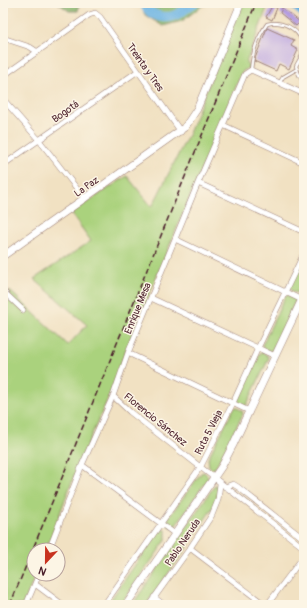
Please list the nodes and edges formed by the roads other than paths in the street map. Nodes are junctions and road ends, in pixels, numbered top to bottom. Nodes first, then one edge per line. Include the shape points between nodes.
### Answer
1 (241, 3) edge
2 (3, 38) edge
3 (36, 51) junction
4 (297, 69) junction
5 (251, 70) junction
6 (138, 71) junction
7 (3, 76) edge
8 (280, 83) junction
9 (304, 83) edge
10 (304, 94) edge
11 (3, 99) edge
12 (223, 125) junction
13 (181, 132) junction
14 (39, 140) junction
15 (304, 163) edge
16 (3, 165) edge
17 (198, 182) junction
18 (85, 198) junction
19 (304, 232) edge
20 (175, 239) junction
21 (304, 253) edge
22 (3, 256) edge
23 (3, 291) edge
24 (286, 291) junction
25 (303, 297) edge
26 (151, 298) junction
27 (23, 310) dead end
28 (258, 348) junction
29 (128, 352) junction
30 (275, 356) junction
31 (113, 396) junction
32 (233, 404) junction
33 (249, 411) junction
34 (82, 465) junction
35 (201, 466) junction
36 (214, 479) junction
37 (220, 484) junction
38 (225, 488) junction
39 (161, 524) junction
40 (175, 534) junction
41 (304, 538) edge
42 (51, 542) edge
43 (190, 548) junction
44 (304, 548) edge
45 (304, 556) edge
46 (35, 584) joint
47 (154, 598) junction
48 (26, 605) edge
49 (63, 605) edge
50 (104, 605) edge
51 (126, 605) edge
52 (149, 605) edge
53 (164, 605) edge
54 (266, 605) edge

1 - 13 street, La Paz via 197,109
2 - 3 street
3 - 6 street, Treinta y Tres via 95,13
3 - 7 street
4 - 5 lane via 302,54 302,42 296,31 288,25 274,22 267,24 260,34 252,52
4 - 8 lane via 283,77
4 - 9 lane
5 - 8 street
5 - 12 street, Enrique Mesa via 245,74
6 - 13 street, Treinta y Tres
6 - 14 street, Bogotá
8 - 10 street
11 - 14 street
12 - 15 street
12 - 17 street, Enrique Mesa
13 - 18 street, La Paz
14 - 16 street, Bogotá
14 - 18 street
17 - 19 street
17 - 20 street, Enrique Mesa
18 - 22 street, La Paz
20 - 24 street
20 - 26 street, Enrique Mesa
21 - 24 street, Ruta 5 Vieja
23 - 27 street
24 - 25 street
24 - 28 street, Ruta 5 Vieja
25 - 30 street
26 - 28 street
26 - 29 street, Enrique Mesa
28 - 30 street
28 - 32 street, Ruta 5 Vieja
29 - 31 street, Enrique Mesa
29 - 32 street
30 - 33 street
31 - 34 street, Enrique Mesa
31 - 35 street, Florencio Sánchez
32 - 33 street
32 - 35 street, Ruta 5 Vieja
33 - 36 street
34 - 39 street
34 - 42 street, Enrique Mesa
35 - 36 street, Florencio Sánchez
35 - 39 street, Ruta 5 Vieja
36 - 37 street, Florencio Sánchez
36 - 40 street
37 - 38 street, Florencio Sánchez
37 - 43 street, Pablo Neruda via 216,507
38 - 41 street via 233,484 238,487
38 - 44 street, Florencio Sánchez
39 - 40 street
39 - 50 street, Ruta 5 Vieja
40 - 51 street
43 - 47 street, Pablo Neruda
43 - 54 street
45 - 54 street
46 - 48 street
46 - 49 street
47 - 52 street, Pablo Neruda
47 - 53 street

